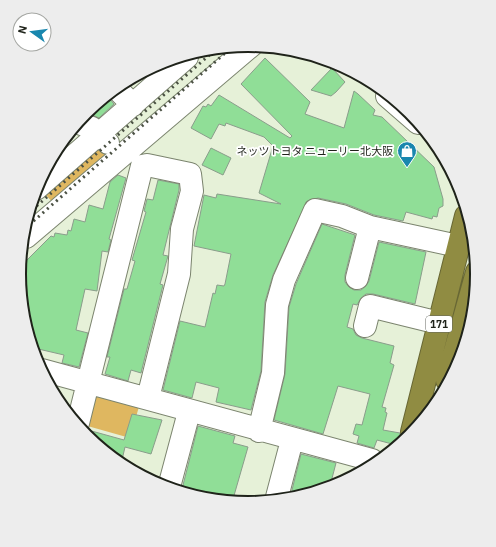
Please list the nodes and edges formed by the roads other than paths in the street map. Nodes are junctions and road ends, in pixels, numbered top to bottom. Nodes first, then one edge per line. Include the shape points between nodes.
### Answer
1 (244, 52) edge
2 (179, 63) edge
3 (126, 97) edge
4 (83, 125) edge
5 (99, 134) junction
6 (120, 156) junction
7 (142, 166) junction
8 (47, 179) edge
9 (464, 223) edge
10 (370, 227) junction
11 (29, 235) edge
12 (458, 246) junction
13 (357, 278) dead end
14 (467, 307) edge
15 (439, 322) junction
16 (365, 326) dead end
17 (453, 357) edge
18 (49, 372) edge
19 (90, 382) junction
20 (148, 398) junction
21 (189, 412) junction
22 (79, 418) edge
23 (415, 420) edge
24 (259, 431) junction
25 (292, 440) junction
26 (369, 459) edge
27 (170, 482) edge
28 (278, 494) edge

1 - 6 street
2 - 3 street
3 - 5 street
4 - 5 street
5 - 6 street
5 - 8 street
6 - 7 street via 133,157
6 - 11 street
7 - 19 street
7 - 20 street via 190,174 192,191 182,229 179,274
9 - 12 highway, 171
10 - 12 street
10 - 13 street
10 - 24 street via 342,216 315,210 284,280 277,305 273,373
12 - 15 highway, 171
14 - 17 highway, 171
15 - 16 street via 370,306
15 - 23 highway, 171
18 - 19 street
19 - 20 street
19 - 22 street
20 - 21 street
21 - 24 street
21 - 27 street
24 - 25 street
25 - 26 street
25 - 28 street

